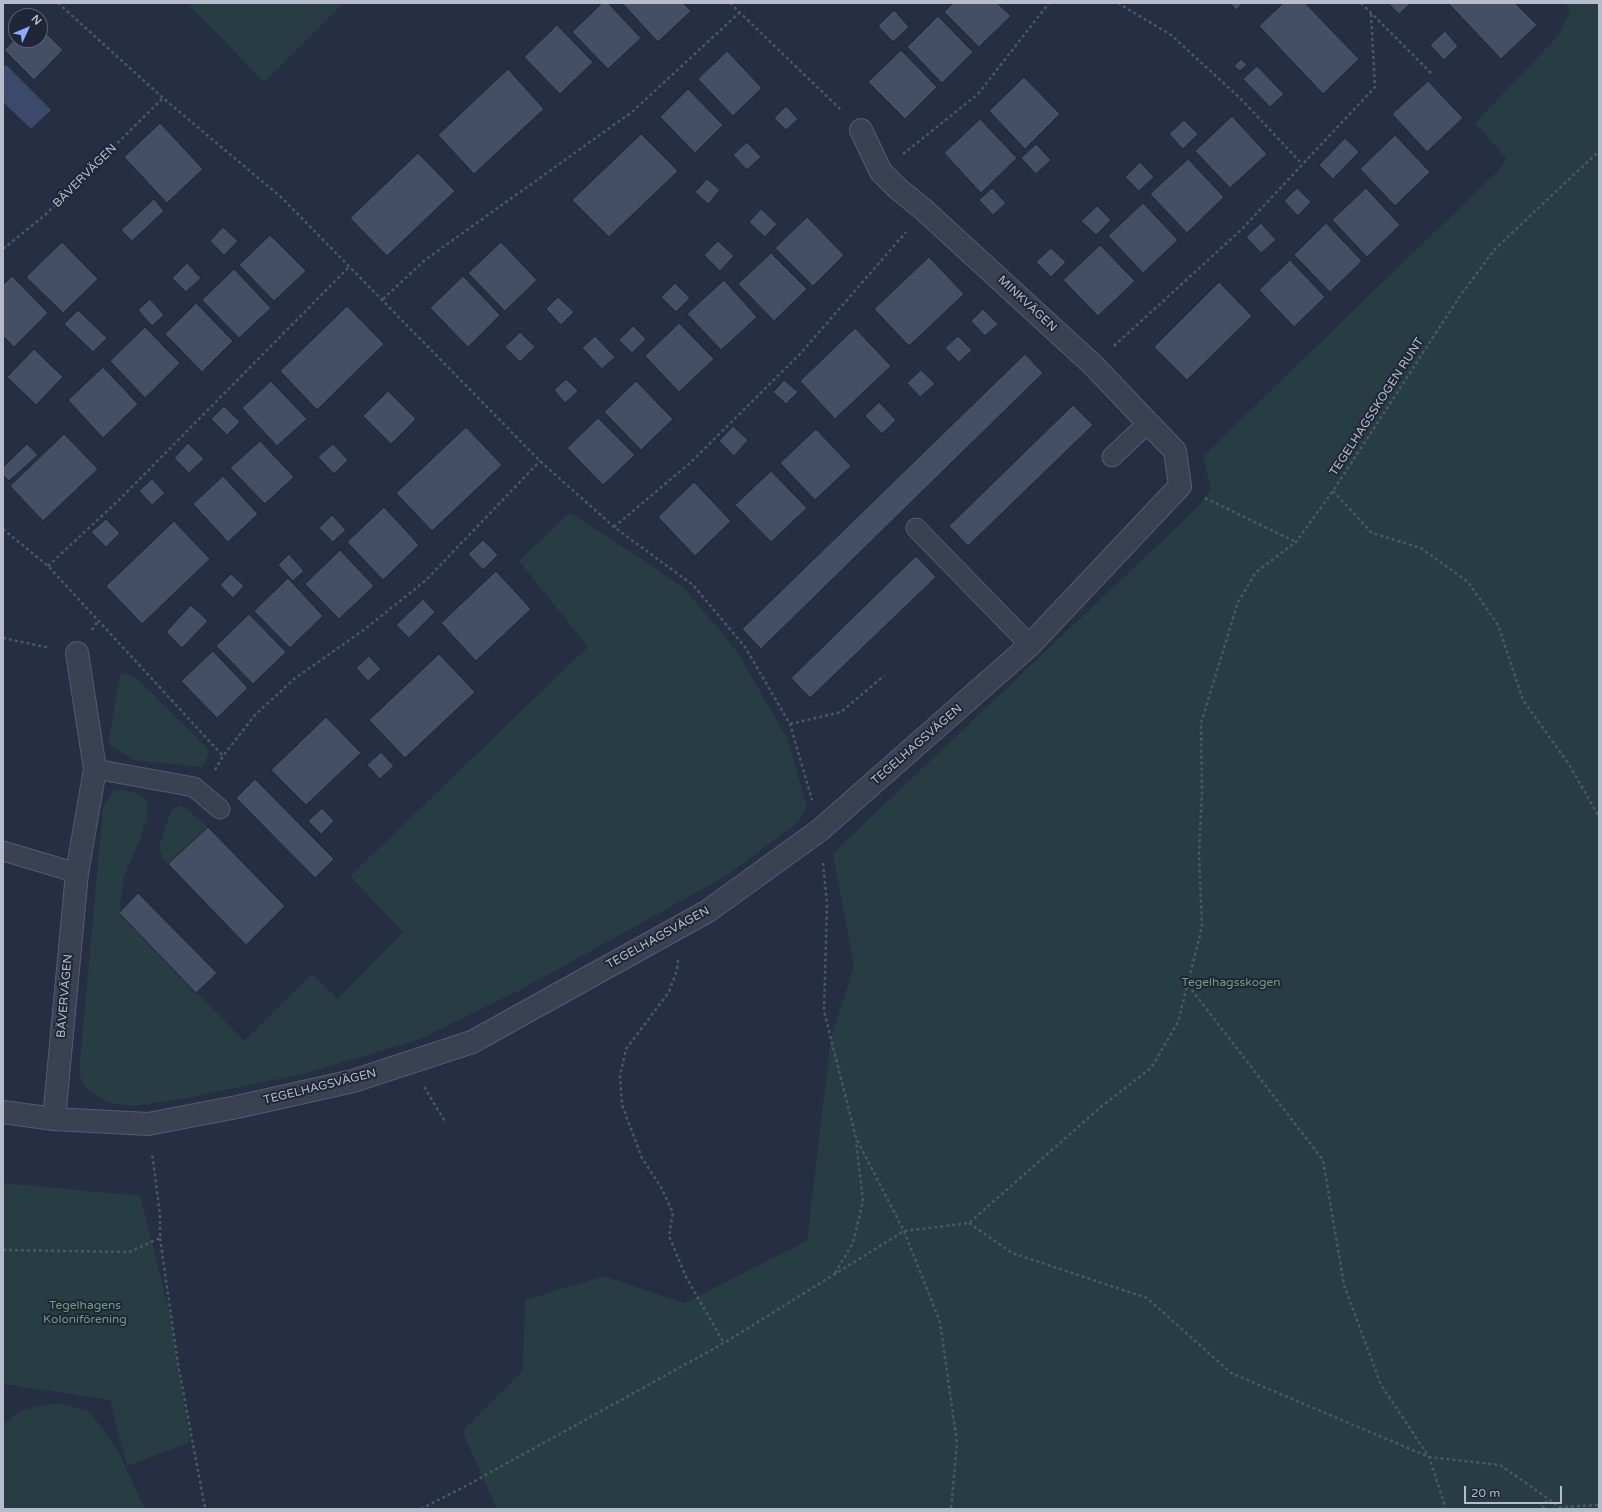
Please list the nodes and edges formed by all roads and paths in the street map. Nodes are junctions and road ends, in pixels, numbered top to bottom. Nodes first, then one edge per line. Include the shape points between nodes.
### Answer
1 (58, 3) edge
2 (730, 3) edge
3 (1049, 3) edge
4 (1118, 3) edge
5 (1361, 3) edge
6 (740, 12) junction
7 (1371, 14) junction
8 (1432, 74) dead end
9 (163, 98) junction
10 (862, 130) joint
11 (1599, 151) edge
12 (1302, 164) junction
13 (881, 172) junction
14 (924, 210) junction
15 (3, 249) edge
16 (349, 267) junction
17 (383, 299) junction
18 (1093, 365) junction
19 (1148, 423) junction
20 (1112, 457) dead end
21 (540, 461) junction
22 (1180, 486) junction
23 (1334, 491) junction
24 (614, 527) junction
25 (916, 528) dead end
26 (3, 529) edge
27 (1296, 542) junction
28 (48, 566) junction
29 (3, 638) edge
30 (1030, 645) junction
31 (77, 653) joint
32 (884, 676) dead end
33 (790, 724) junction
34 (223, 756) junction
35 (95, 769) junction
36 (201, 793) junction
37 (220, 809) dead end
38 (1599, 817) edge
39 (820, 830) junction
40 (3, 851) edge
41 (77, 873) junction
42 (663, 936) junction
43 (1188, 984) junction
44 (409, 1063) junction
45 (3, 1112) edge
46 (54, 1118) junction
47 (446, 1123) dead end
48 (148, 1124) junction
49 (856, 1138) junction
50 (969, 1223) junction
51 (904, 1231) junction
52 (160, 1238) junction
53 (3, 1250) edge
54 (834, 1274) junction
55 (724, 1343) junction
56 (1429, 1457) junction
57 (1547, 1499) junction
58 (1599, 1505) edge
59 (206, 1509) edge
60 (420, 1509) edge
61 (951, 1509) edge
62 (1446, 1509) edge
63 (1543, 1509) edge

1 - 9 path
2 - 6 path
3 - 13 path via 978,94
4 - 12 path via 1171,35 1241,99
5 - 7 path
6 - 10 path
6 - 17 path via 632,112 425,260
7 - 8 path
7 - 12 path via 1375,87
9 - 15 path, BÄVERVÄGEN via 45,215
9 - 16 path via 282,198
10 - 13 street, MINKVÄGEN
11 - 23 path, TEGELHAGSSKOGEN RUNT via 1495,249 1460,296
12 - 18 path via 1242,229
13 - 14 street, MINKVÄGEN
14 - 18 street, MINKVÄGEN
14 - 24 path via 800,354 690,463
16 - 17 path
16 - 28 path via 124,496
17 - 21 path
18 - 19 street, MINKVÄGEN
19 - 20 lane
19 - 22 street, MINKVÄGEN via 1175,451
21 - 24 path
21 - 34 path via 426,581 365,629 294,679 255,715
22 - 27 path
22 - 30 street, TEGELHAGSVÄGEN
23 - 27 path
23 - 38 path, TEGELHAGSSKOGEN RUNT via 1372,533 1421,548 1468,582 1498,625 1523,700 1570,766
24 - 33 path via 693,585 745,647
25 - 30 lane
26 - 28 path
27 - 43 path via 1256,572 1238,602 1201,723 1202,792 1199,854 1202,927
28 - 34 path
29 - 31 path
30 - 39 street, TEGELHAGSVÄGEN
31 - 35 street, BÄVERVÄGEN
32 - 33 path via 841,712
33 - 39 path
34 - 36 path
35 - 36 lane via 194,787
35 - 41 street, BÄVERVÄGEN
36 - 37 lane
39 - 42 street, TEGELHAGSVÄGEN via 708,911
39 - 49 path via 827,904 824,1011
40 - 41 lane
41 - 46 street, BÄVERVÄGEN
42 - 44 street, TEGELHAGSVÄGEN via 472,1042
42 - 55 path via 675,953 678,970 669,992 626,1049 620,1076 622,1105 642,1158 662,1188 673,1213 669,1236 686,1277
43 - 50 path via 1178,1022 1151,1068 1102,1106
43 - 56 path via 1323,1160 1344,1285 1381,1385
44 - 47 path
44 - 48 street, TEGELHAGSVÄGEN via 353,1082
45 - 46 street, TEGELHAGSVÄGEN
46 - 48 street, TEGELHAGSVÄGEN
48 - 52 path via 160,1215
49 - 51 path
49 - 54 path via 863,1201 853,1243
50 - 51 path
50 - 56 path via 1012,1253 1147,1298 1231,1373
51 - 54 path
51 - 61 path via 940,1322 957,1443
52 - 53 path via 129,1252
52 - 59 path via 178,1364
54 - 55 path
55 - 60 path
56 - 57 path via 1500,1465
56 - 62 path
57 - 58 path via 1560,1507
57 - 63 path

